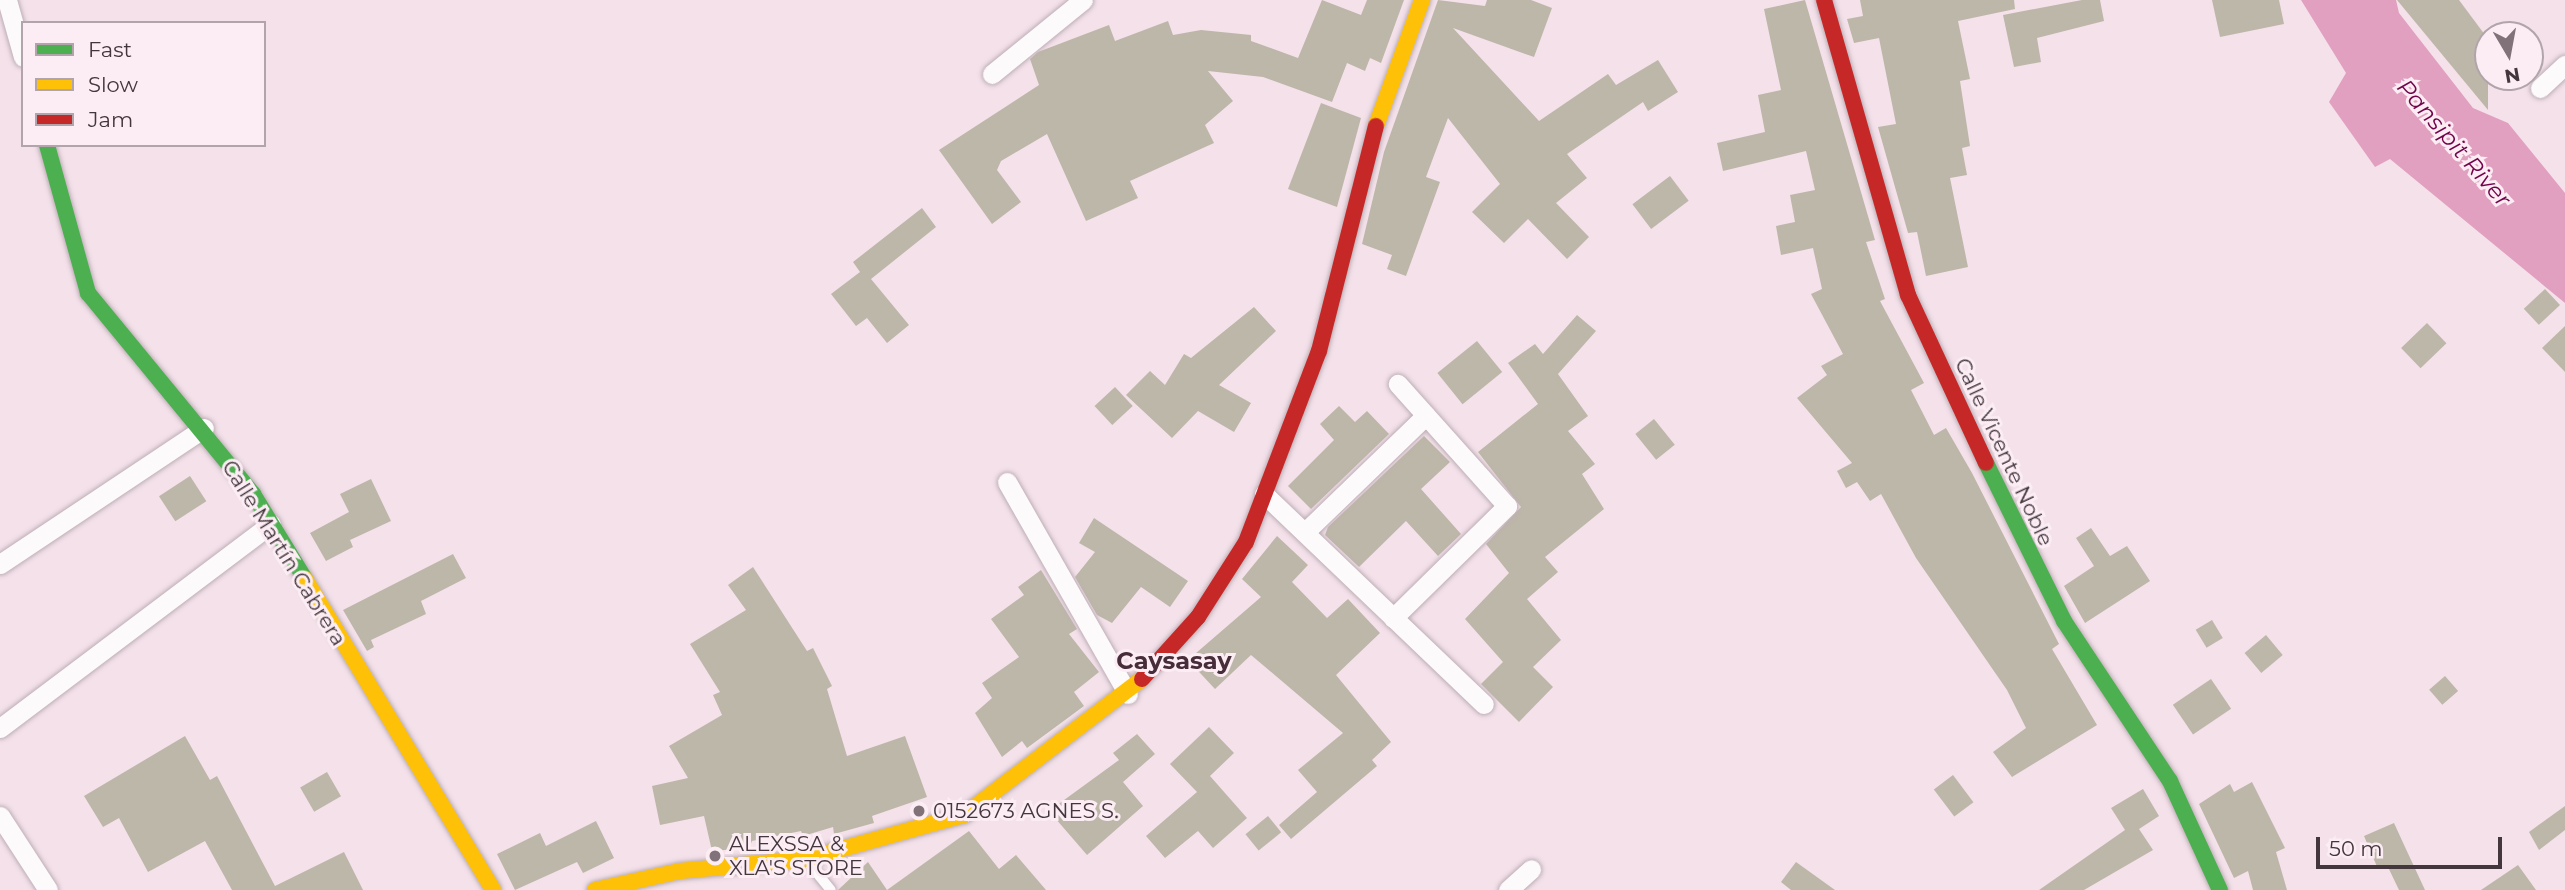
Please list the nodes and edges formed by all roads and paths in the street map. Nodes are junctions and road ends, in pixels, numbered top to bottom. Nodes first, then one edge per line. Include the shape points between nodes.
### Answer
1 (7, 0) edge
2 (1083, 0) edge
3 (1422, 0) edge
4 (1824, 0) edge
5 (21, 51) edge
6 (2565, 65) edge
7 (992, 75) dead end
8 (2544, 84) edge
9 (48, 147) edge
10 (1398, 384) dead end
11 (1426, 415) junction
12 (204, 428) junction
13 (1007, 482) dead end
14 (1264, 494) junction
15 (271, 524) junction
16 (1305, 533) junction
17 (0, 564) edge
18 (1393, 618) junction
19 (1128, 694) junction
20 (1484, 704) dead end
21 (0, 728) edge
22 (0, 816) edge
23 (806, 859) junction
24 (1531, 869) dead end
25 (48, 890) edge
26 (493, 890) edge
27 (596, 890) edge
28 (831, 890) edge
29 (1508, 890) edge
30 (2220, 890) edge

1 - 5 street
2 - 7 street
3 - 14 street via 1368,147 1319,351
4 - 30 street, Calle Vicente Noble via 1908,295 2017,531 2064,621 2170,781
6 - 8 street
9 - 12 street, Calle Martín Cabrera via 88,293
10 - 11 street
11 - 16 street
11 - 18 street via 1507,506
12 - 15 street, Calle Martín Cabrera
12 - 17 street
13 - 19 street
14 - 16 street
14 - 19 street via 1246,542 1198,617
15 - 21 street
15 - 26 street, Calle Martín Cabrera
16 - 18 street
18 - 20 street
19 - 23 street via 964,815
22 - 25 street
23 - 27 street via 680,871
23 - 28 lane
24 - 29 street

